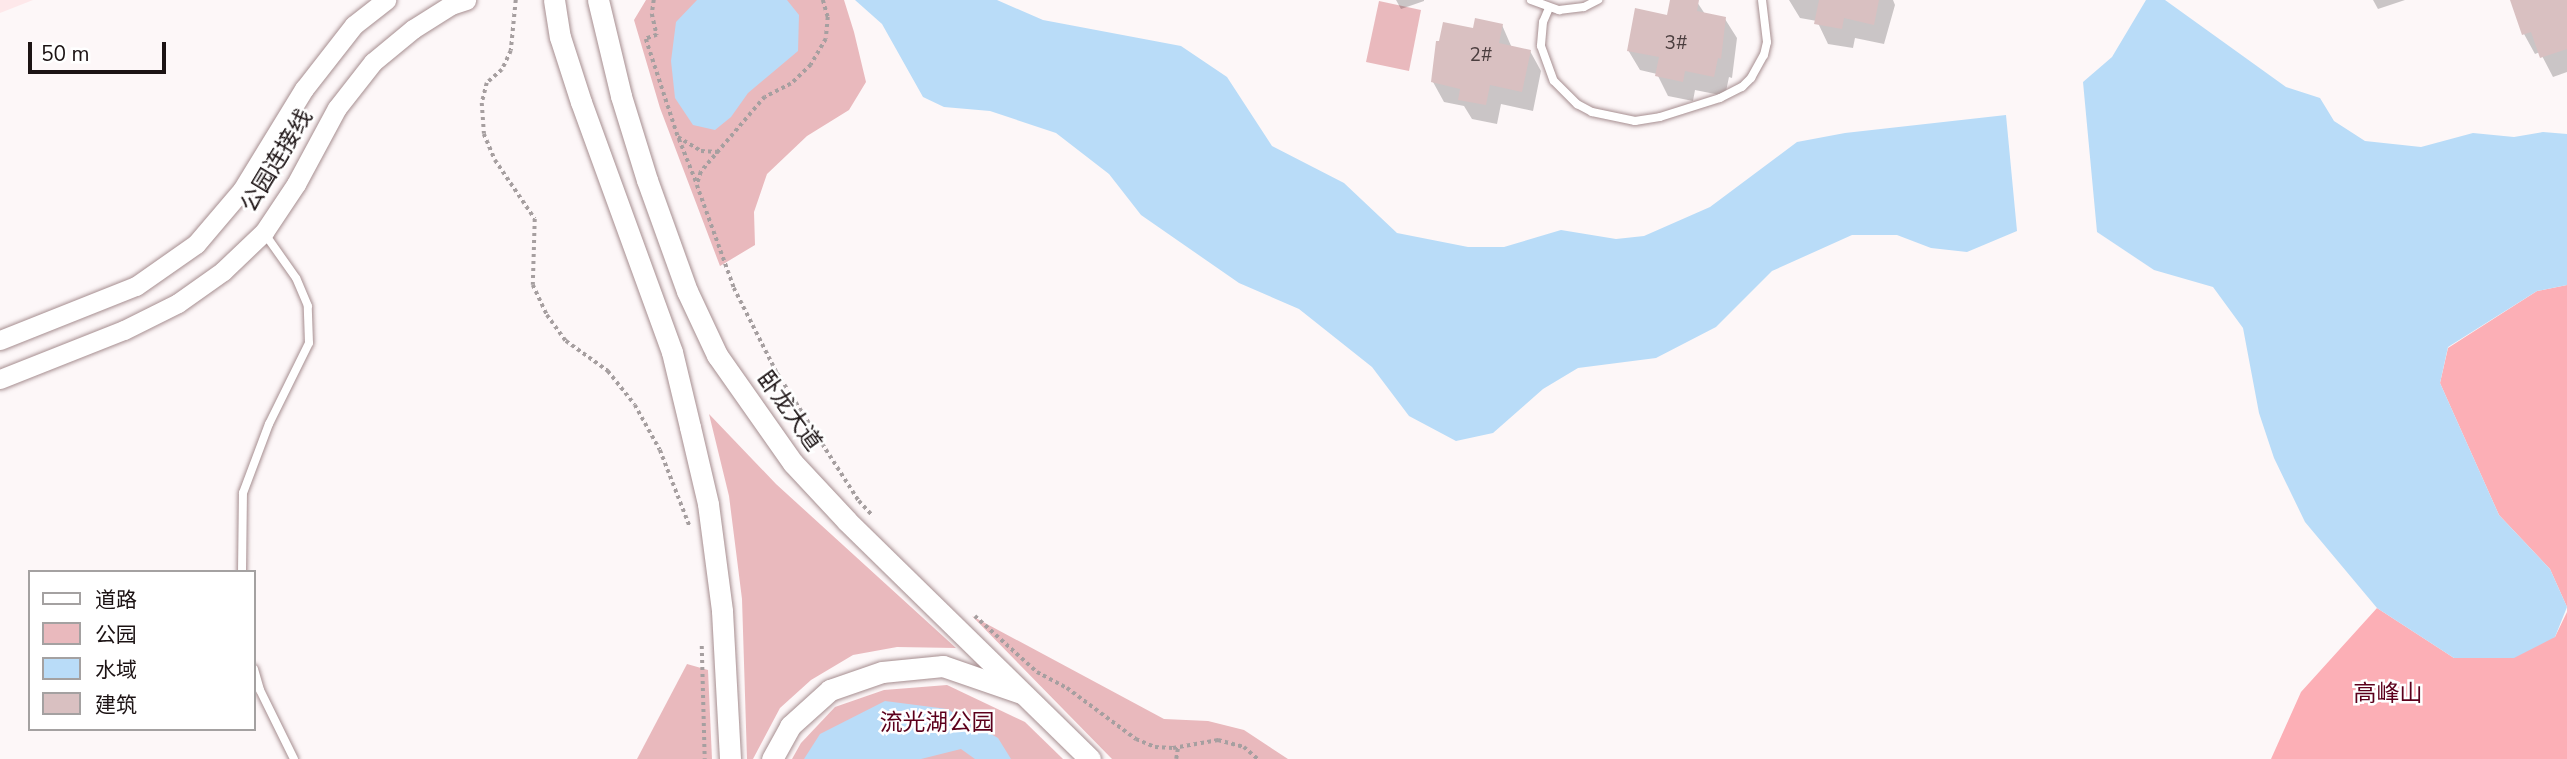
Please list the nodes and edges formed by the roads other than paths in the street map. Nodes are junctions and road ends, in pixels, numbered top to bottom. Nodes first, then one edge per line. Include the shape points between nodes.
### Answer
1 (386, 0) edge
2 (466, 0) edge
3 (554, 0) edge
4 (598, 0) edge
5 (1531, 0) edge
6 (1598, 0) edge
7 (1762, 0) edge
8 (1549, 8) junction
9 (264, 232) junction
10 (0, 340) edge
11 (0, 379) edge
12 (242, 570) edge
13 (256, 676) edge
14 (1027, 694) junction
15 (294, 759) edge
16 (730, 759) edge
17 (772, 759) edge
18 (1090, 759) edge

1 - 10 street, 公园连接线 via 354,25 304,89 242,190 196,244 136,286
2 - 9 street, 公园连接线 via 413,29 373,62 337,108
3 - 16 main road via 560,37 581,102 672,352 708,504 722,611
4 - 14 main road, 卧龙大道 via 647,180 687,290 717,355 793,463
5 - 8 lane
6 - 8 lane via 1571,10
7 - 8 lane via 1767,30 1764,55 1742,87 1693,108 1635,121 1591,112 1554,81 1541,46
9 - 11 street, 公园连接线 via 223,271 178,303 124,330
9 - 12 lane via 296,278 308,306 309,343 269,424 243,493
13 - 15 lane
14 - 17 main road via 943,666 882,671 830,690 790,726
14 - 18 main road, 卧龙大道

